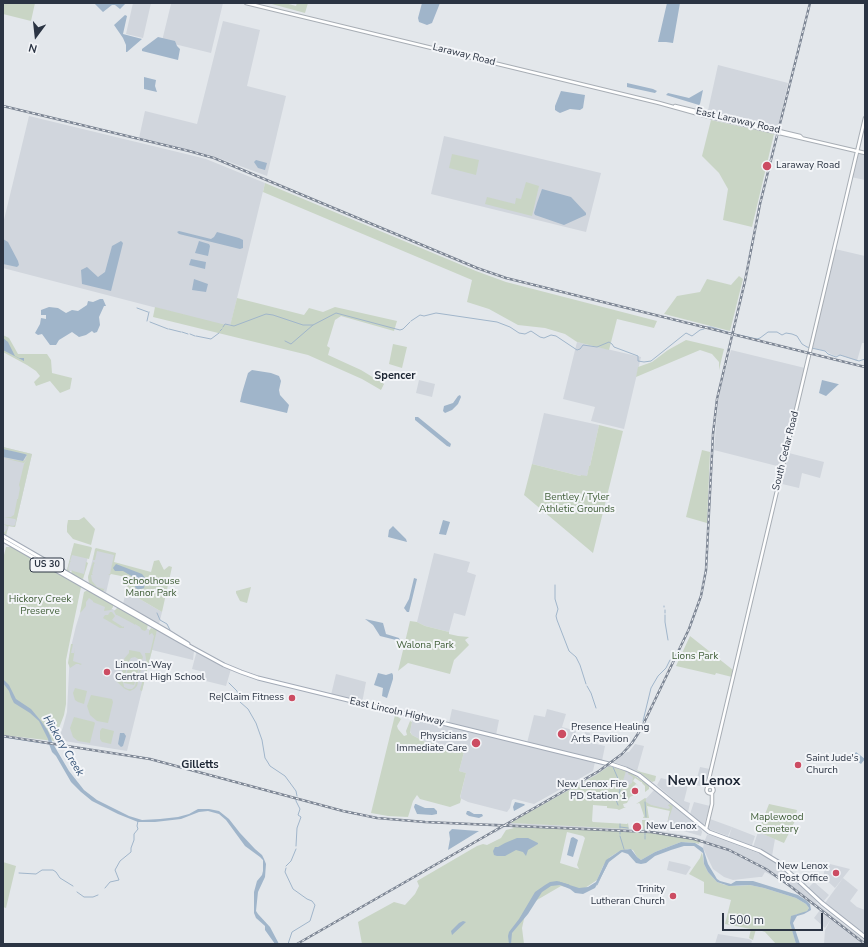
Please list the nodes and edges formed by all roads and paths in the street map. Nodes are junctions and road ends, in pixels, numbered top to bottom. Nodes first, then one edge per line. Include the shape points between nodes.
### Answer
1 (246, 3) edge
2 (253, 3) edge
3 (292, 14) junction
4 (659, 103) joint
5 (865, 118) edge
6 (857, 151) junction
7 (865, 153) edge
8 (3, 536) edge
9 (3, 540) edge
10 (84, 585) junction
11 (708, 787) junction
12 (711, 794) junction
13 (705, 830) junction
14 (865, 938) edge

1 - 3 main road, Laraway Road
2 - 3 main road, Laraway Road
3 - 4 main road, Laraway Road
4 - 6 main road, East Laraway Road
5 - 6 main road, South Cedar Road
6 - 7 main road, East Laraway Road
6 - 11 main road, South Cedar Road
8 - 10 main road, US 30
9 - 10 main road, US 30
10 - 13 main road, East Lincoln Highway / US 30 via 228,667 252,676 626,769 639,775
11 - 12 main road via 706,790
11 - 12 main road via 713,788
12 - 13 main road via 711,807
13 - 14 main road, US 30 via 773,858

